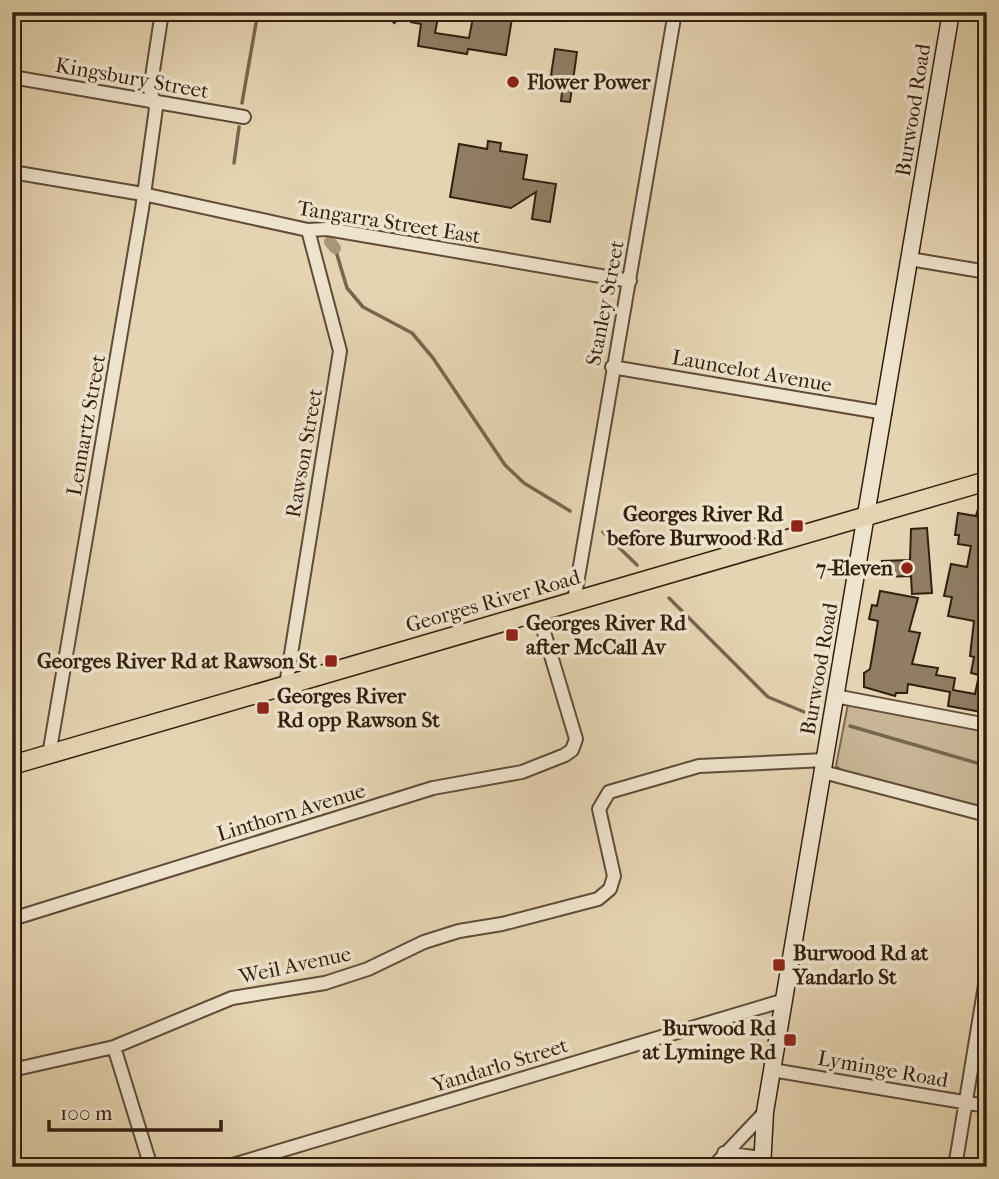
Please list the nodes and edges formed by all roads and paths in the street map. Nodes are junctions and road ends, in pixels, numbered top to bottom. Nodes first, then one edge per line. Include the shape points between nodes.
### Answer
1 (162, 12) edge
2 (675, 12) edge
3 (951, 12) edge
4 (12, 77) edge
5 (156, 101) junction
6 (244, 117) dead end
7 (12, 172) edge
8 (143, 194) junction
9 (308, 230) junction
10 (910, 258) junction
11 (987, 272) edge
12 (630, 281) junction
13 (612, 367) junction
14 (885, 413) junction
15 (987, 481) edge
16 (867, 516) junction
17 (574, 601) junction
18 (538, 612) junction
19 (285, 685) junction
20 (835, 696) junction
21 (987, 725) edge
22 (49, 755) junction
23 (12, 765) edge
24 (824, 766) junction
25 (987, 815) edge
26 (12, 919) edge
27 (987, 973) edge
28 (785, 1000) junction
29 (114, 1047) junction
30 (12, 1070) edge
31 (772, 1070) junction
32 (965, 1102) junction
33 (987, 1106) edge
34 (765, 1112) junction
35 (724, 1153) junction
36 (762, 1162) edge
37 (151, 1167) edge
38 (226, 1167) edge
39 (713, 1167) edge
40 (955, 1167) edge

1 - 5 street, Lennartz Street via 150,90
2 - 12 street, Stanley Street
3 - 10 main road, Burwood Road
4 - 5 street, Kingsbury Street
5 - 6 street, Kingsbury Street
5 - 8 street, Lennartz Street
7 - 8 street, Tangarra Street East
8 - 9 street, Tangarra Street East
8 - 22 street, Lennartz Street
9 - 12 street, Tangarra Street East via 327,229
9 - 19 street, Rawson Street via 340,351
10 - 11 street
10 - 14 main road, Burwood Road
12 - 13 street, Stanley Street
13 - 14 street, Launcelot Avenue
13 - 17 street, Stanley Street
14 - 16 main road, Burwood Road
15 - 16 main road, Georges River Road
16 - 17 main road, Georges River Road
16 - 20 main road, Burwood Road
17 - 18 main road, Georges River Road
18 - 19 main road, Georges River Road
18 - 26 street, Linthorn Avenue via 576,740 565,755 484,781 433,788
19 - 22 main road, Georges River Road
20 - 21 street
20 - 24 main road, Burwood Road
22 - 23 main road, Georges River Road
24 - 25 street
24 - 28 main road, Burwood Road
24 - 29 street, Weil Avenue via 699,766 609,792 599,809 614,876 610,889 598,899 447,934 325,983 232,998
27 - 32 street
28 - 31 main road, Burwood Road
28 - 38 street, Yandarlo Street
29 - 30 street, Weil Avenue
29 - 37 street
31 - 32 street, Lyminge Road
31 - 34 main road, Burwood Road
32 - 33 street, Lyminge Road
32 - 40 street
34 - 35 street
34 - 36 main road, Burwood Road
35 - 36 street
35 - 39 street

